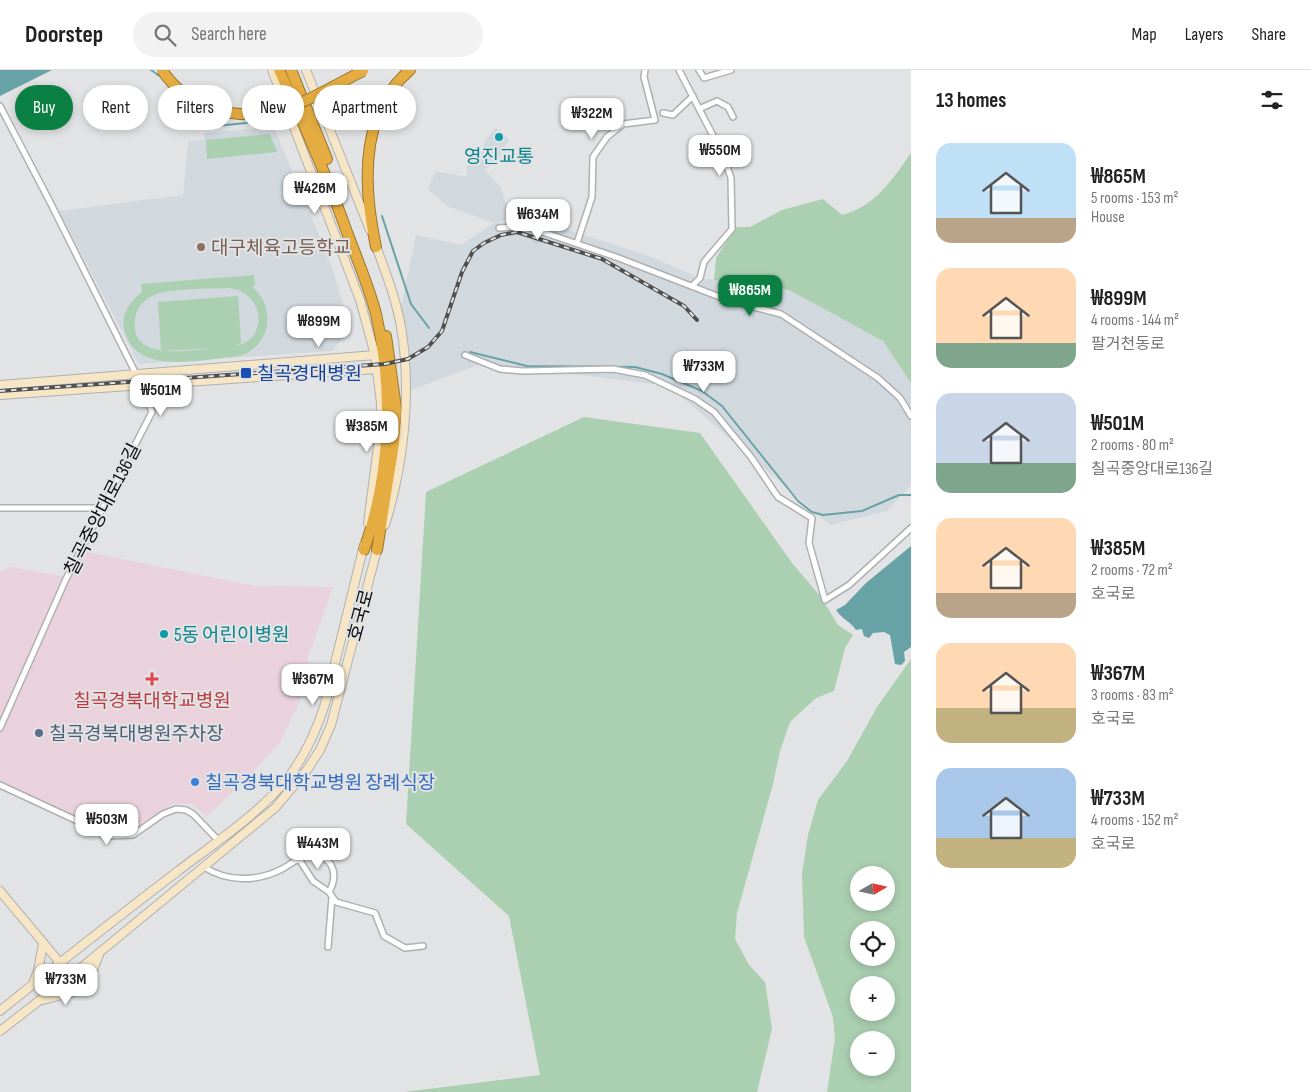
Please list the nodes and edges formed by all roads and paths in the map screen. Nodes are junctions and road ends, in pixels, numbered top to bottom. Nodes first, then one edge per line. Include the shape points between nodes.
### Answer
1 (162, 70) edge
2 (170, 70) edge
3 (272, 70) edge
4 (279, 70) edge
5 (291, 70) edge
6 (308, 70) edge
7 (357, 70) edge
8 (363, 70) edge
9 (410, 70) edge
10 (645, 70) edge
11 (679, 70) edge
12 (699, 70) edge
13 (731, 70) edge
14 (290, 85) edge
15 (294, 85) edge
16 (693, 96) junction
17 (0, 107) edge
18 (700, 109) junction
19 (663, 113) dead end
20 (304, 114) edge
21 (733, 117) dead end
22 (304, 120) edge
23 (499, 228) dead end
24 (577, 243) junction
25 (376, 247) junction
26 (692, 286) junction
27 (374, 355) junction
28 (465, 355) dead end
29 (376, 369) junction
30 (135, 374) junction
31 (141, 384) junction
32 (0, 385) edge
33 (0, 395) edge
34 (911, 416) edge
35 (0, 508) edge
36 (102, 508) junction
37 (911, 528) edge
38 (364, 550) junction
39 (377, 550) junction
40 (0, 728) edge
41 (0, 785) edge
42 (218, 840) junction
43 (298, 859) junction
44 (204, 867) junction
45 (0, 891) edge
46 (331, 894) junction
47 (43, 944) junction
48 (423, 946) dead end
49 (328, 947) dead end
50 (100, 953) junction
51 (59, 962) junction
52 (72, 976) junction
53 (26, 990) junction
54 (39, 1001) junction
55 (0, 1011) edge
56 (0, 1031) edge

1 - 8 highway, bridge via 197,103 228,113 244,114 263,114 294,105
2 - 7 highway via 184,85 209,101 251,110 292,102
3 - 27 main road, 호국로 via 360,300
4 - 14 highway
5 - 15 highway
6 - 25 main road, 호국로
9 - 25 highway via 383,100 373,130 367,192
10 - 24 street via 655,120 623,124 606,137 593,157 592,197
11 - 16 street
12 - 13 street via 704,78
16 - 18 street
16 - 19 street via 673,116
17 - 30 street, 칠곡중앙대로136길
18 - 21 street via 717,101 728,107
18 - 26 street via 731,178 732,229 704,262 700,278
20 - 39 highway via 369,270 389,351 396,408 394,443
22 - 38 highway via 355,251 379,332 386,393 385,448 375,517
23 - 24 street via 524,226
24 - 26 street
25 - 39 main road, 호국로 via 398,314 406,379 391,504
26 - 34 street via 730,301 781,314 878,378 900,398
27 - 29 main road, 호국로
27 - 30 main road
28 - 37 street via 500,369 621,370 645,375 695,399 720,419 778,497 812,518 809,543 825,600 849,586
29 - 31 main road
29 - 38 main road, 호국로 via 381,403 380,431
30 - 31 street, 칠곡중앙대로136길
30 - 32 main road
31 - 33 main road
31 - 36 street, 칠곡중앙대로136길 via 152,412
35 - 36 street
36 - 40 street, 칠곡중앙대로136길 via 66,578
38 - 42 main road, 호국로 via 317,728 291,774 277,791
39 - 44 main road, 호국로 via 331,725 320,750 294,788 275,808
41 - 42 street via 110,836 133,835 176,809 193,814
42 - 51 main road, 호국로
43 - 44 street via 269,875 239,879 214,874
43 - 46 street via 313,881
43 - 46 street via 320,856 328,860 335,876
44 - 50 main road, 호국로
45 - 47 main road
46 - 48 street via 336,902 373,910 384,936 398,945 405,948
46 - 49 street
47 - 51 main road
47 - 53 main road via 38,972
50 - 52 main road, 호국로
50 - 54 main road via 85,988
51 - 52 main road
51 - 53 main road, 호국로
52 - 54 main road, 호국로
53 - 55 main road, 호국로
54 - 56 main road, 호국로

